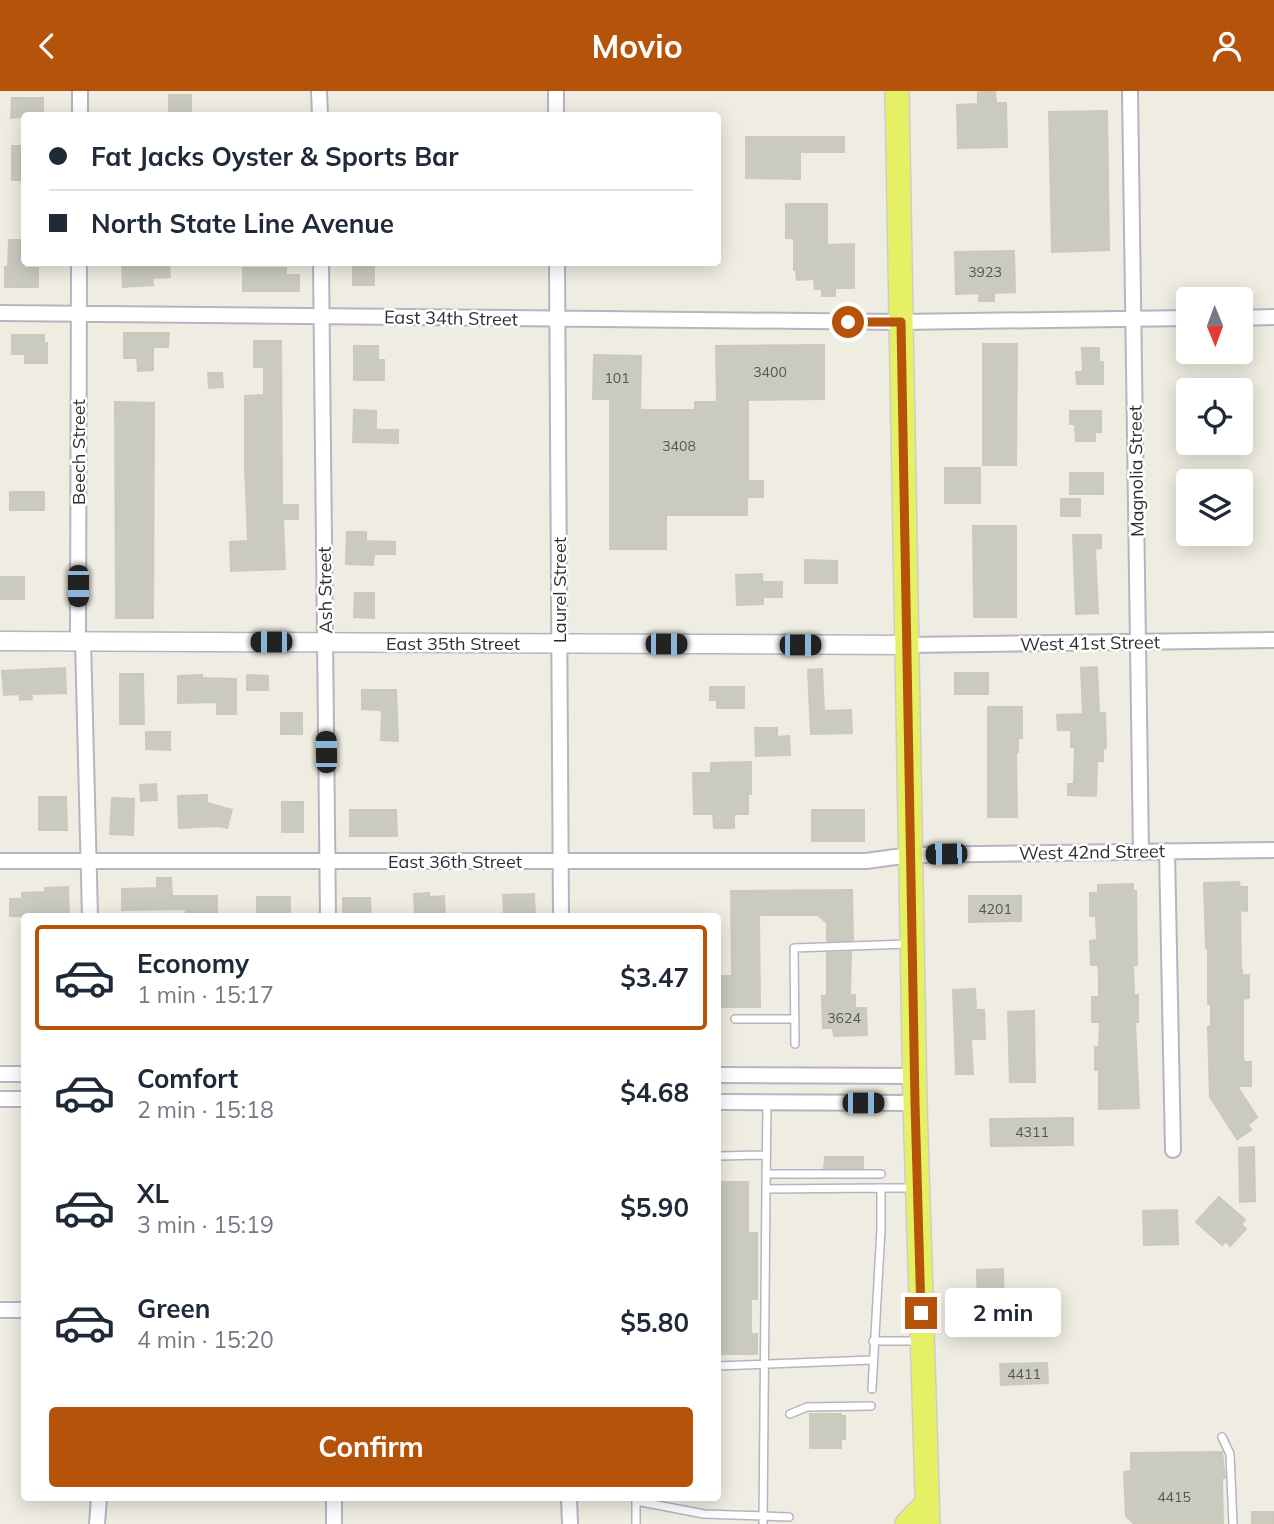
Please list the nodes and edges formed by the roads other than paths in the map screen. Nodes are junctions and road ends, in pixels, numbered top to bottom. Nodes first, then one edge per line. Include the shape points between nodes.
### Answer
1 (80, 91) edge
2 (319, 91) edge
3 (556, 91) edge
4 (898, 91) edge
5 (1130, 91) edge
6 (80, 112) edge
7 (320, 112) edge
8 (556, 112) edge
9 (79, 266) edge
10 (321, 266) edge
11 (557, 266) edge
12 (0, 313) edge
13 (79, 314) junction
14 (322, 316) junction
15 (1274, 317) edge
16 (1176, 318) edge
17 (1253, 318) edge
18 (558, 319) junction
19 (1134, 319) junction
20 (901, 322) junction
21 (1274, 640) edge
22 (0, 641) edge
23 (80, 641) junction
24 (325, 642) junction
25 (1138, 642) junction
26 (559, 643) junction
27 (907, 645) junction
28 (1274, 850) edge
29 (1167, 851) junction
30 (1141, 852) junction
31 (911, 855) junction
32 (90, 860) junction
33 (0, 861) edge
34 (327, 861) junction
35 (561, 861) junction
36 (90, 913) edge
37 (328, 913) edge
38 (561, 913) edge
39 (912, 944) junction
40 (795, 1019) junction
41 (735, 1020) dead end
42 (795, 1044) dead end
43 (0, 1074) edge
44 (21, 1074) edge
45 (721, 1075) edge
46 (914, 1076) junction
47 (0, 1099) edge
48 (21, 1099) edge
49 (721, 1102) edge
50 (767, 1102) junction
51 (915, 1103) junction
52 (1173, 1150) dead end
53 (766, 1155) junction
54 (721, 1156) edge
55 (766, 1174) junction
56 (881, 1174) dead end
57 (881, 1188) junction
58 (918, 1188) junction
59 (766, 1189) junction
60 (0, 1310) edge
61 (21, 1310) edge
62 (873, 1341) junction
63 (922, 1341) junction
64 (872, 1360) junction
65 (764, 1363) junction
66 (721, 1366) edge
67 (872, 1389) dead end
68 (871, 1406) dead end
69 (790, 1414) dead end
70 (1222, 1437) dead end
71 (99, 1501) edge
72 (334, 1501) edge
73 (569, 1501) edge
74 (636, 1501) edge
75 (645, 1501) edge
76 (927, 1513) edge
77 (789, 1517) dead end
78 (763, 1520) edge
79 (97, 1524) edge
80 (334, 1524) edge
81 (570, 1524) edge
82 (636, 1524) edge
83 (907, 1524) edge
84 (944, 1524) edge
85 (1233, 1524) edge

1 - 6 street
2 - 7 street
3 - 8 street
4 - 20 main road
5 - 19 street, Magnolia Street
9 - 13 street, Beech Street
10 - 14 street, Ash Street
11 - 18 street, Laurel Street
12 - 13 street, East 34th Street
13 - 14 street, East 34th Street
13 - 23 street, Beech Street
14 - 18 street, East 34th Street
14 - 24 street, Ash Street
15 - 17 street
16 - 19 street, East 34th Street
18 - 20 street, East 34th Street
18 - 26 street, Laurel Street
19 - 20 street, East 34th Street
19 - 25 street, Magnolia Street
20 - 27 main road
21 - 25 street, West 41st Street
22 - 23 street, East 35th Street
23 - 24 street, East 35th Street
23 - 32 street, Beech Street
24 - 26 street, East 35th Street
24 - 34 street, Ash Street
25 - 27 street, West 41st Street
25 - 30 street, Magnolia Street
26 - 27 street, East 35th Street
26 - 35 street, Laurel Street
27 - 31 main road
28 - 29 street, West 42nd Street
29 - 30 street, West 42nd Street
29 - 52 street
30 - 31 street, West 42nd Street
31 - 35 street, East 36th Street via 866,861
31 - 39 main road
32 - 33 street, East 36th Street
32 - 34 street, East 36th Street
32 - 36 street, Beech Street
34 - 35 street, East 36th Street
34 - 37 street, Ash Street
35 - 38 street, Laurel Street
39 - 40 lane via 794,948
39 - 46 main road
40 - 41 lane
40 - 42 lane
43 - 44 street
45 - 46 street
46 - 51 main road
47 - 48 street
49 - 50 street
50 - 51 street
50 - 53 lane
51 - 58 main road
53 - 54 lane
53 - 55 lane
55 - 56 lane
55 - 59 lane
57 - 58 lane
57 - 59 lane
57 - 62 lane
58 - 63 main road
59 - 65 lane
60 - 61 street
62 - 63 lane
62 - 64 lane
63 - 76 main road
64 - 65 lane
64 - 67 lane
65 - 66 lane
65 - 78 lane
68 - 69 lane via 807,1407
70 - 85 lane via 1230,1454
71 - 79 street
72 - 80 street
73 - 81 street
74 - 82 lane
75 - 78 lane
76 - 83 main road
76 - 84 main road
77 - 78 lane

